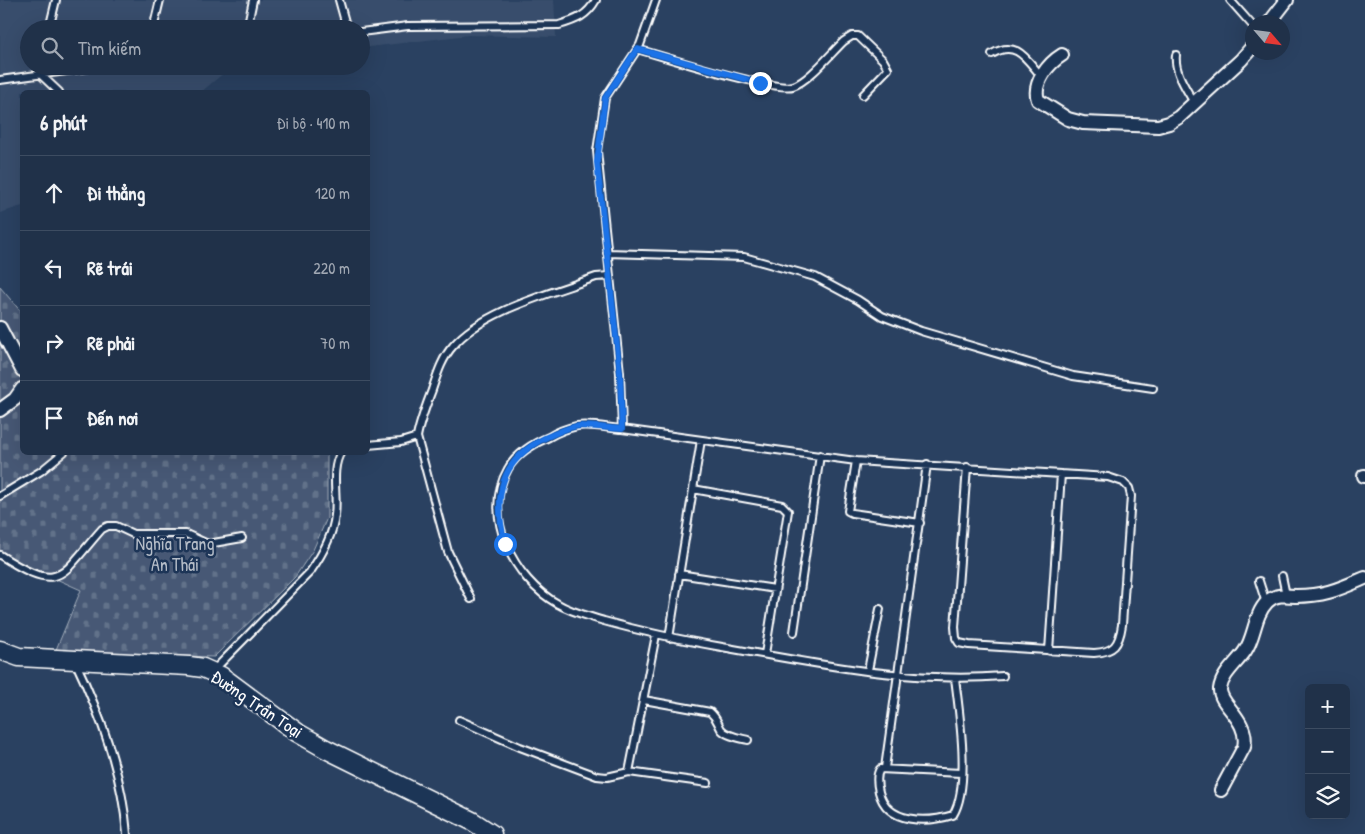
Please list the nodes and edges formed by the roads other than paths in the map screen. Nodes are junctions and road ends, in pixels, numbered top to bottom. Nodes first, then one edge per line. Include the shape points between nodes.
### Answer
1 (56, 0) edge
2 (160, 0) edge
3 (253, 0) edge
4 (339, 0) edge
5 (596, 0) edge
6 (656, 0) edge
7 (1230, 0) edge
8 (1287, 0) edge
9 (1275, 15) edge
10 (1245, 17) edge
11 (51, 20) edge
12 (155, 20) edge
13 (249, 20) edge
14 (345, 20) edge
15 (370, 31) edge
16 (637, 49) junction
17 (992, 54) dead end
18 (1245, 54) edge
19 (1062, 55) dead end
20 (1176, 55) dead end
21 (33, 75) edge
22 (41, 75) edge
23 (1042, 77) junction
24 (0, 80) edge
25 (57, 90) edge
26 (863, 95) dead end
27 (1194, 103) junction
28 (607, 253) junction
29 (609, 276) junction
30 (0, 328) edge
31 (20, 366) edge
32 (1153, 388) dead end
33 (20, 392) edge
34 (0, 410) edge
35 (622, 429) junction
36 (417, 438) junction
37 (701, 440) junction
38 (370, 445) edge
39 (60, 455) edge
40 (340, 455) edge
41 (820, 455) junction
42 (856, 460) junction
43 (927, 464) junction
44 (967, 467) junction
45 (1061, 474) junction
46 (693, 489) junction
47 (0, 496) edge
48 (920, 523) junction
49 (242, 538) dead end
50 (0, 555) edge
51 (679, 574) junction
52 (1282, 576) dead end
53 (1365, 578) edge
54 (1259, 581) dead end
55 (775, 589) junction
56 (1286, 595) junction
57 (471, 599) dead end
58 (1266, 603) junction
59 (880, 609) dead end
60 (794, 632) dead end
61 (656, 635) junction
62 (669, 638) junction
63 (0, 650) edge
64 (1048, 651) junction
65 (765, 654) junction
66 (75, 660) junction
67 (868, 670) junction
68 (213, 671) junction
69 (899, 675) junction
70 (1003, 676) dead end
71 (955, 678) junction
72 (644, 700) junction
73 (459, 720) dead end
74 (748, 740) dead end
75 (885, 768) junction
76 (629, 772) junction
77 (962, 773) junction
78 (708, 783) dead end
79 (1221, 790) dead end
80 (127, 834) edge
81 (492, 834) edge

1 - 11 lane
2 - 12 lane
3 - 13 lane
4 - 14 lane
5 - 15 lane via 581,18 559,26 408,26
6 - 16 lane via 644,38
7 - 10 lane
8 - 9 street
16 - 26 lane via 767,84 792,87 844,40 858,36 883,60 888,70
16 - 28 lane via 605,98 597,162
17 - 23 lane via 1006,48 1017,50
18 - 27 street
19 - 23 street via 1053,61
20 - 27 lane via 1178,74
21 - 24 lane
22 - 25 lane
23 - 27 street via 1036,95 1038,100 1068,119 1083,123 1158,126 1174,120
28 - 29 lane
28 - 32 lane via 744,257 815,277 882,316 921,331 1074,376
29 - 35 lane via 620,373
29 - 36 lane via 596,277 494,315 469,330 452,346 441,365 419,423
30 - 31 street
33 - 34 street
35 - 37 lane
35 - 61 lane via 578,426 537,442 520,454 502,483 500,525 505,544 523,577 558,604
36 - 38 lane
36 - 57 lane via 448,552
37 - 41 lane
37 - 46 lane
39 - 47 lane
40 - 68 lane via 336,465 336,514 322,555 310,572
41 - 42 lane
41 - 60 lane
42 - 43 lane
42 - 48 lane via 848,511
43 - 44 lane
43 - 48 lane
44 - 45 lane
44 - 64 lane via 956,638 962,644
45 - 64 lane
45 - 64 lane via 1115,478 1129,488 1122,625 1119,641 1106,652
46 - 51 lane
46 - 55 lane via 784,507 788,511
48 - 69 lane
49 - 50 lane via 208,544 186,534 132,534 116,526 108,526 65,573 46,577 25,571
51 - 55 lane
51 - 62 lane
52 - 56 lane
53 - 56 street via 1336,592
54 - 58 lane
55 - 65 lane
56 - 58 street
58 - 79 street via 1247,647 1221,686 1222,697 1239,720 1245,740
59 - 67 lane
61 - 62 lane
61 - 72 lane
62 - 65 lane
63 - 66 street, Đường Trần Toại via 19,657
65 - 67 lane
66 - 68 street, Đường Trần Toại via 189,666
66 - 80 lane via 107,737
67 - 69 lane
68 - 81 street, Đường Trần Toại via 298,733
69 - 71 lane
69 - 75 lane
70 - 71 lane
71 - 77 lane
72 - 74 lane via 710,712 725,732
72 - 76 lane
73 - 76 lane via 520,748 597,776
75 - 77 lane
75 - 77 lane via 880,768 877,774 881,800 889,810 914,820 953,815 959,806
76 - 78 lane

